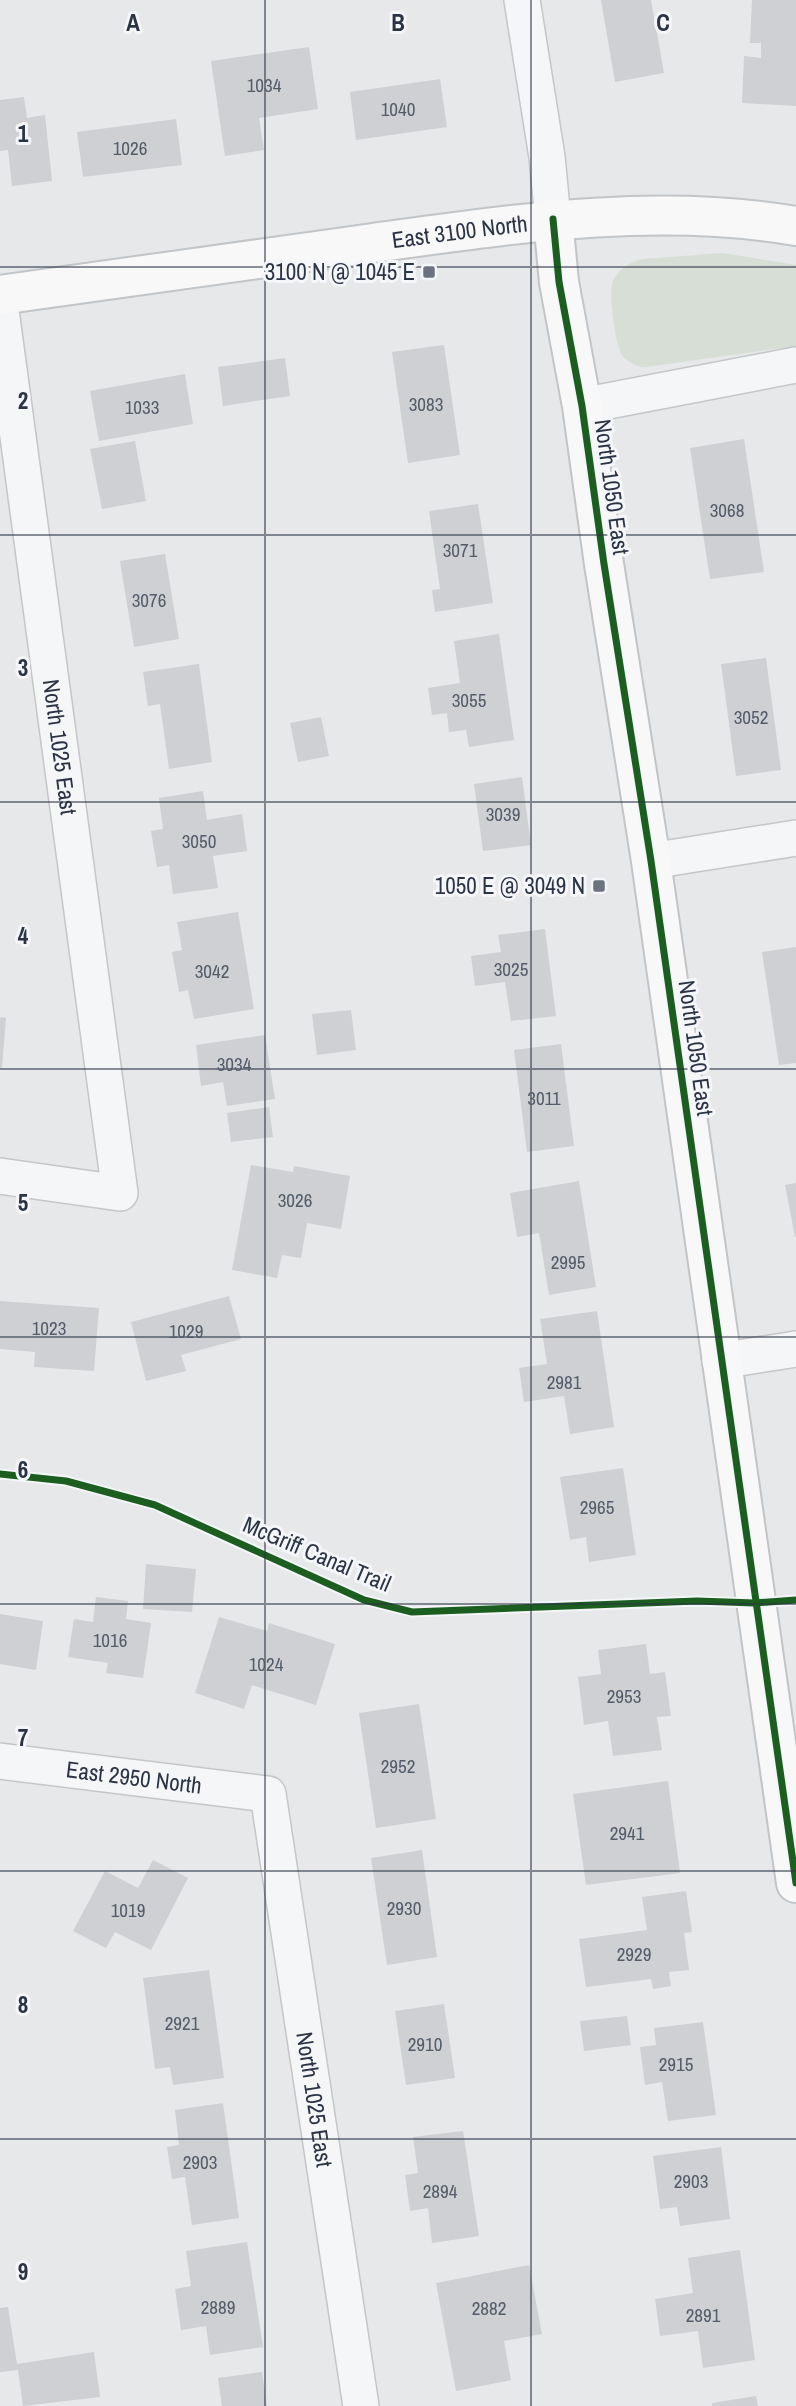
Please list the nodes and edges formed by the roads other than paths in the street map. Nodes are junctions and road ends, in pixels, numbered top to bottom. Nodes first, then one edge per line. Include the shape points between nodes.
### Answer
1 (522, 0) edge
2 (553, 219) junction
3 (796, 226) edge
4 (0, 295) edge
5 (0, 303) edge
6 (796, 365) edge
7 (582, 406) junction
8 (796, 838) edge
9 (651, 861) junction
10 (0, 1176) edge
11 (796, 1349) edge
12 (720, 1361) junction
13 (0, 1761) edge
14 (268, 1794) joint
15 (796, 1883) edge
16 (361, 2406) edge

1 - 2 street, North 1050 East
2 - 3 main road, East 3100 North via 677,215
2 - 4 main road, East 3100 North
2 - 7 main road, North 1050 East via 559,282
5 - 10 street, North 1025 East via 120,1193
6 - 7 street
7 - 9 main road, North 1050 East
8 - 9 street
9 - 12 main road, North 1050 East
11 - 12 street
12 - 15 main road, North 1050 East
13 - 14 street, East 2950 North
14 - 16 street, North 1025 East

